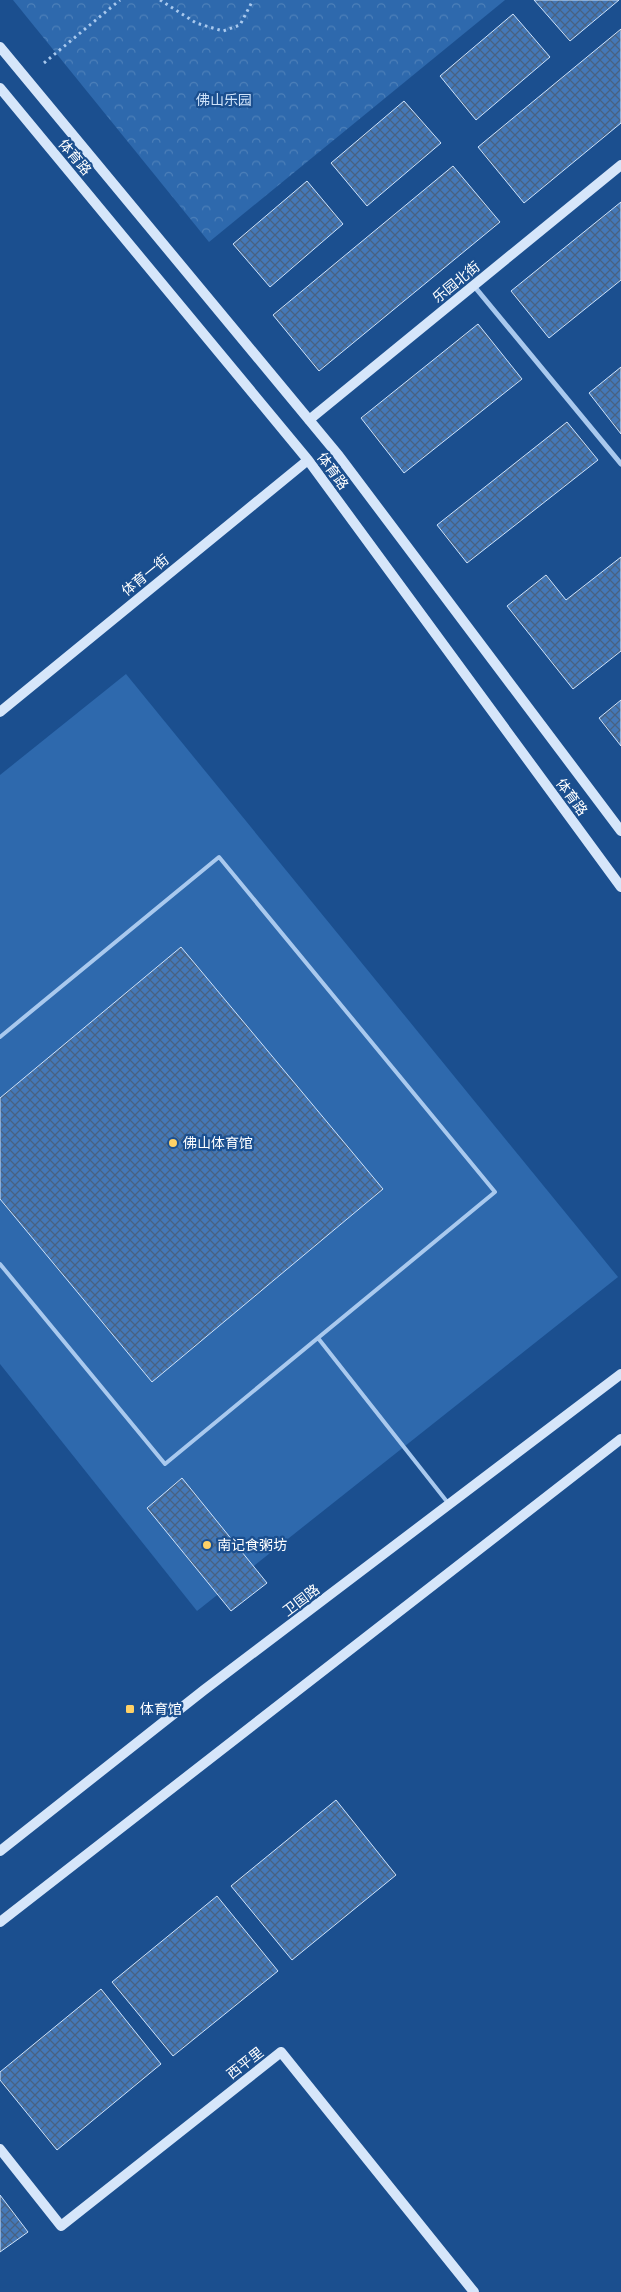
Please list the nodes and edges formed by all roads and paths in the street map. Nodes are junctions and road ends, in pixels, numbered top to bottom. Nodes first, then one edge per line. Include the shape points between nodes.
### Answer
1 (120, 0) edge
2 (160, 0) edge
3 (253, 0) edge
4 (0, 47) edge
5 (26, 78) junction
6 (0, 88) edge
7 (621, 165) edge
8 (474, 285) junction
9 (309, 420) junction
10 (308, 460) junction
11 (621, 464) edge
12 (0, 712) edge
13 (621, 831) edge
14 (621, 887) edge
15 (0, 1037) edge
16 (0, 1264) edge
17 (318, 1338) junction
18 (621, 1374) edge
19 (621, 1439) edge
20 (449, 1505) junction
21 (0, 1850) edge
22 (0, 1922) edge
23 (0, 2149) edge
24 (474, 2292) edge

1 - 5 path
2 - 3 path via 196,23 222,31 240,25
4 - 5 main road, 体育路
5 - 9 main road, 体育路
6 - 10 main road, 体育路
7 - 8 main road, 乐园北街
8 - 9 main road, 乐园北街
8 - 11 street
9 - 13 main road, 体育路
10 - 12 main road, 体育一街
10 - 14 main road, 体育路
15 - 17 lane via 219,856 495,1192
16 - 17 lane via 165,1464
17 - 20 lane
18 - 20 main road, 卫国路
19 - 22 main road
20 - 21 main road, 卫国路 via 204,1690
23 - 24 main road, 西平里 via 61,2226 281,2052

